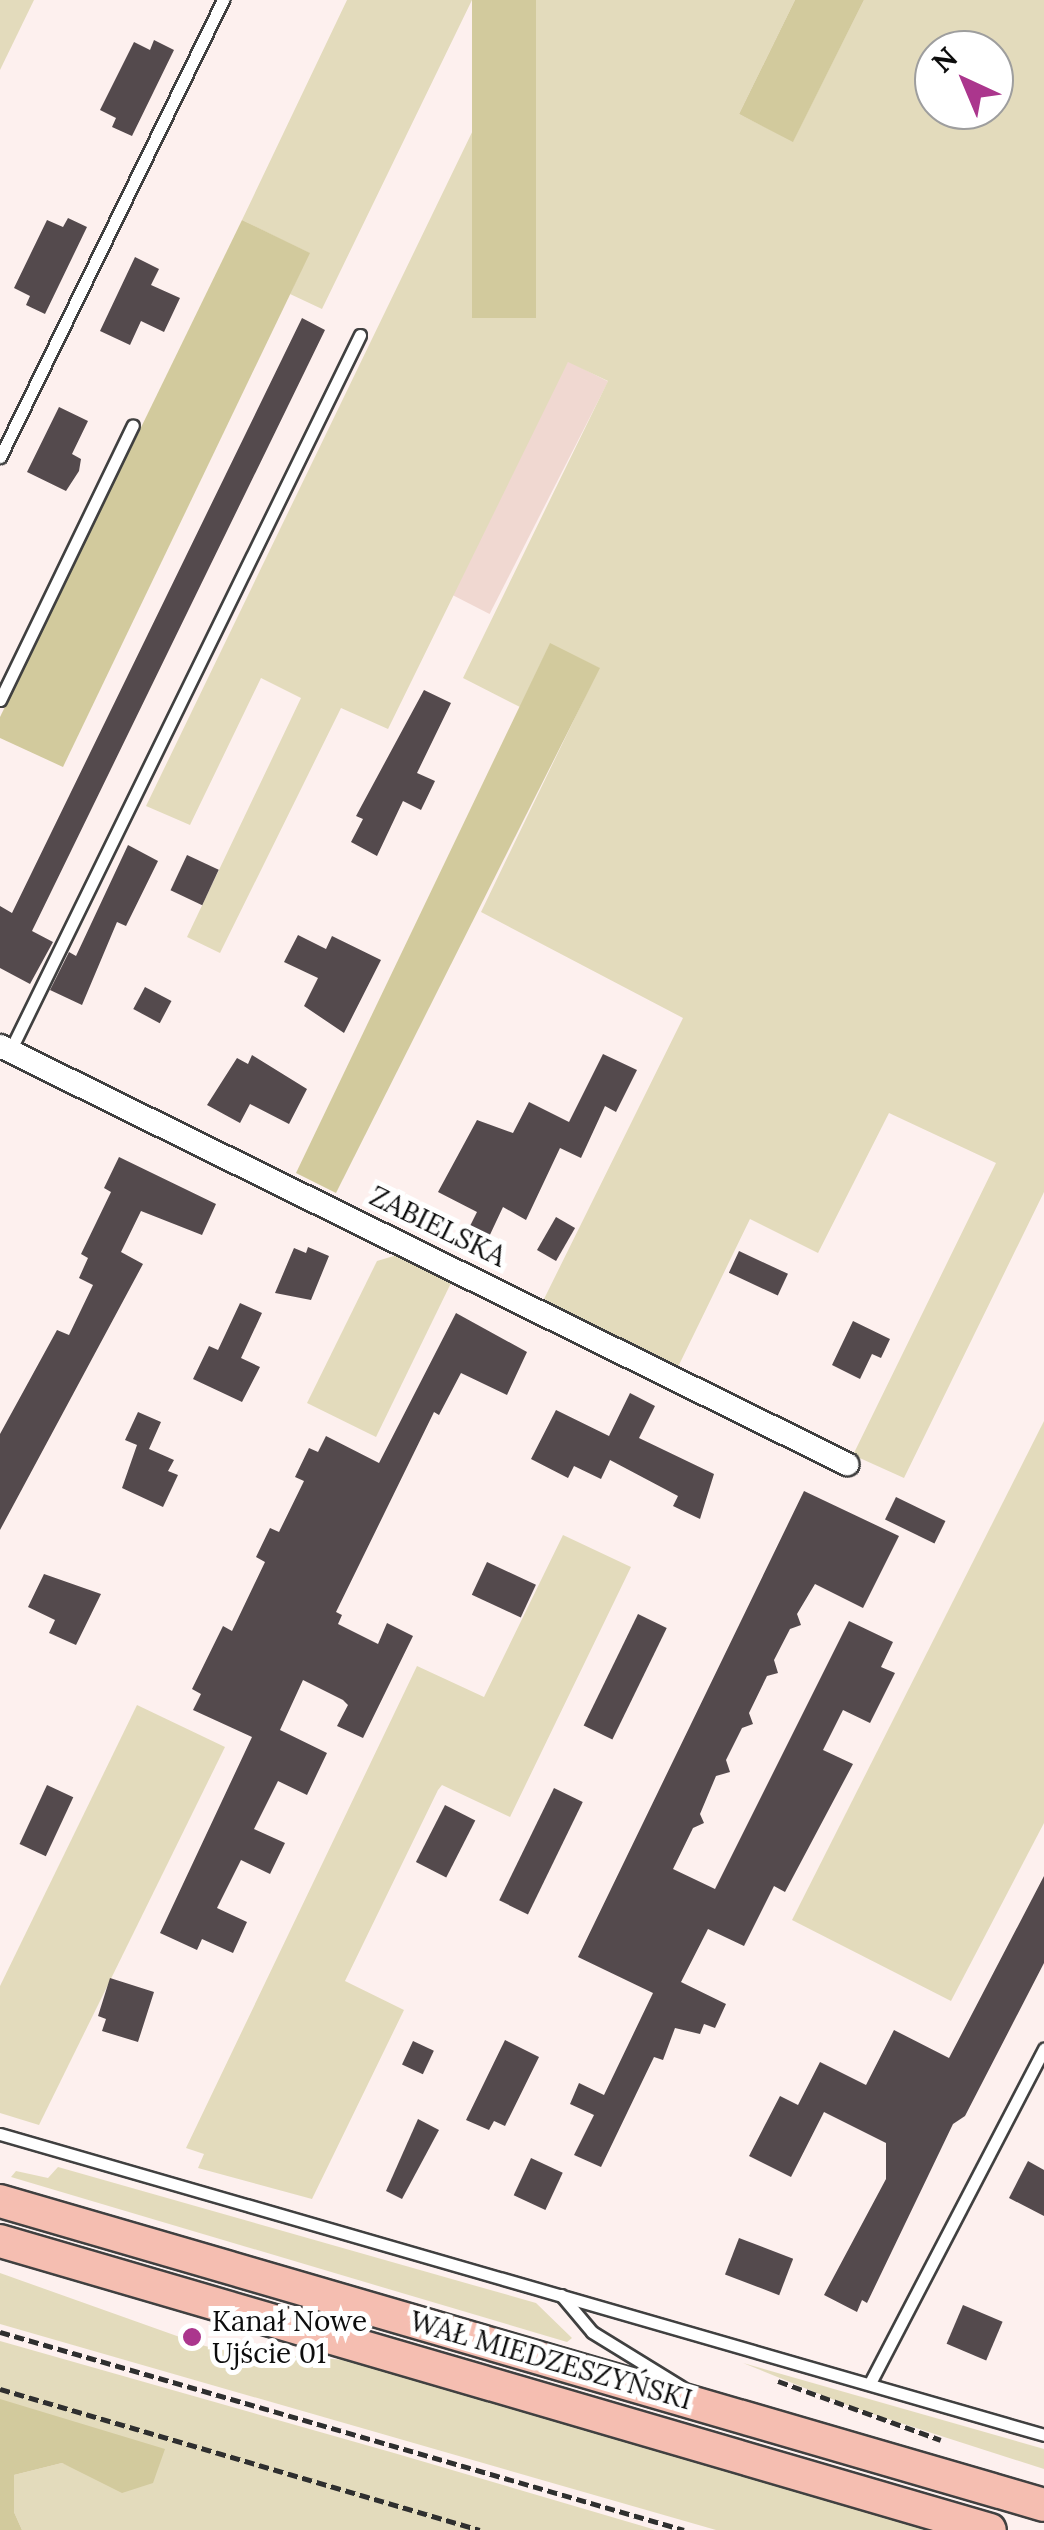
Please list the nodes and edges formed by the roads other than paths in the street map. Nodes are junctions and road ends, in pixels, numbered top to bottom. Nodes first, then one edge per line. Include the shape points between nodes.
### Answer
1 (223, 0) edge
2 (360, 335) dead end
3 (132, 424) dead end
4 (0, 457) edge
5 (0, 700) edge
6 (5, 1048) edge
7 (848, 1464) dead end
8 (1044, 2049) edge
9 (0, 2134) edge
10 (0, 2200) edge
11 (0, 2241) edge
12 (561, 2295) junction
13 (870, 2383) junction
14 (706, 2406) junction
15 (1044, 2435) edge
16 (1044, 2505) edge
17 (990, 2530) edge

1 - 4 lane
2 - 6 lane
3 - 5 lane
6 - 7 street, ZABIELSKA
8 - 13 lane
9 - 12 lane
10 - 14 main road, WAŁ MIEDZESZYŃSKI
11 - 17 main road, WAŁ MIEDZESZYŃSKI
12 - 13 lane
12 - 14 lane via 592,2332 652,2364
13 - 15 lane
14 - 16 main road, WAŁ MIEDZESZYŃSKI

